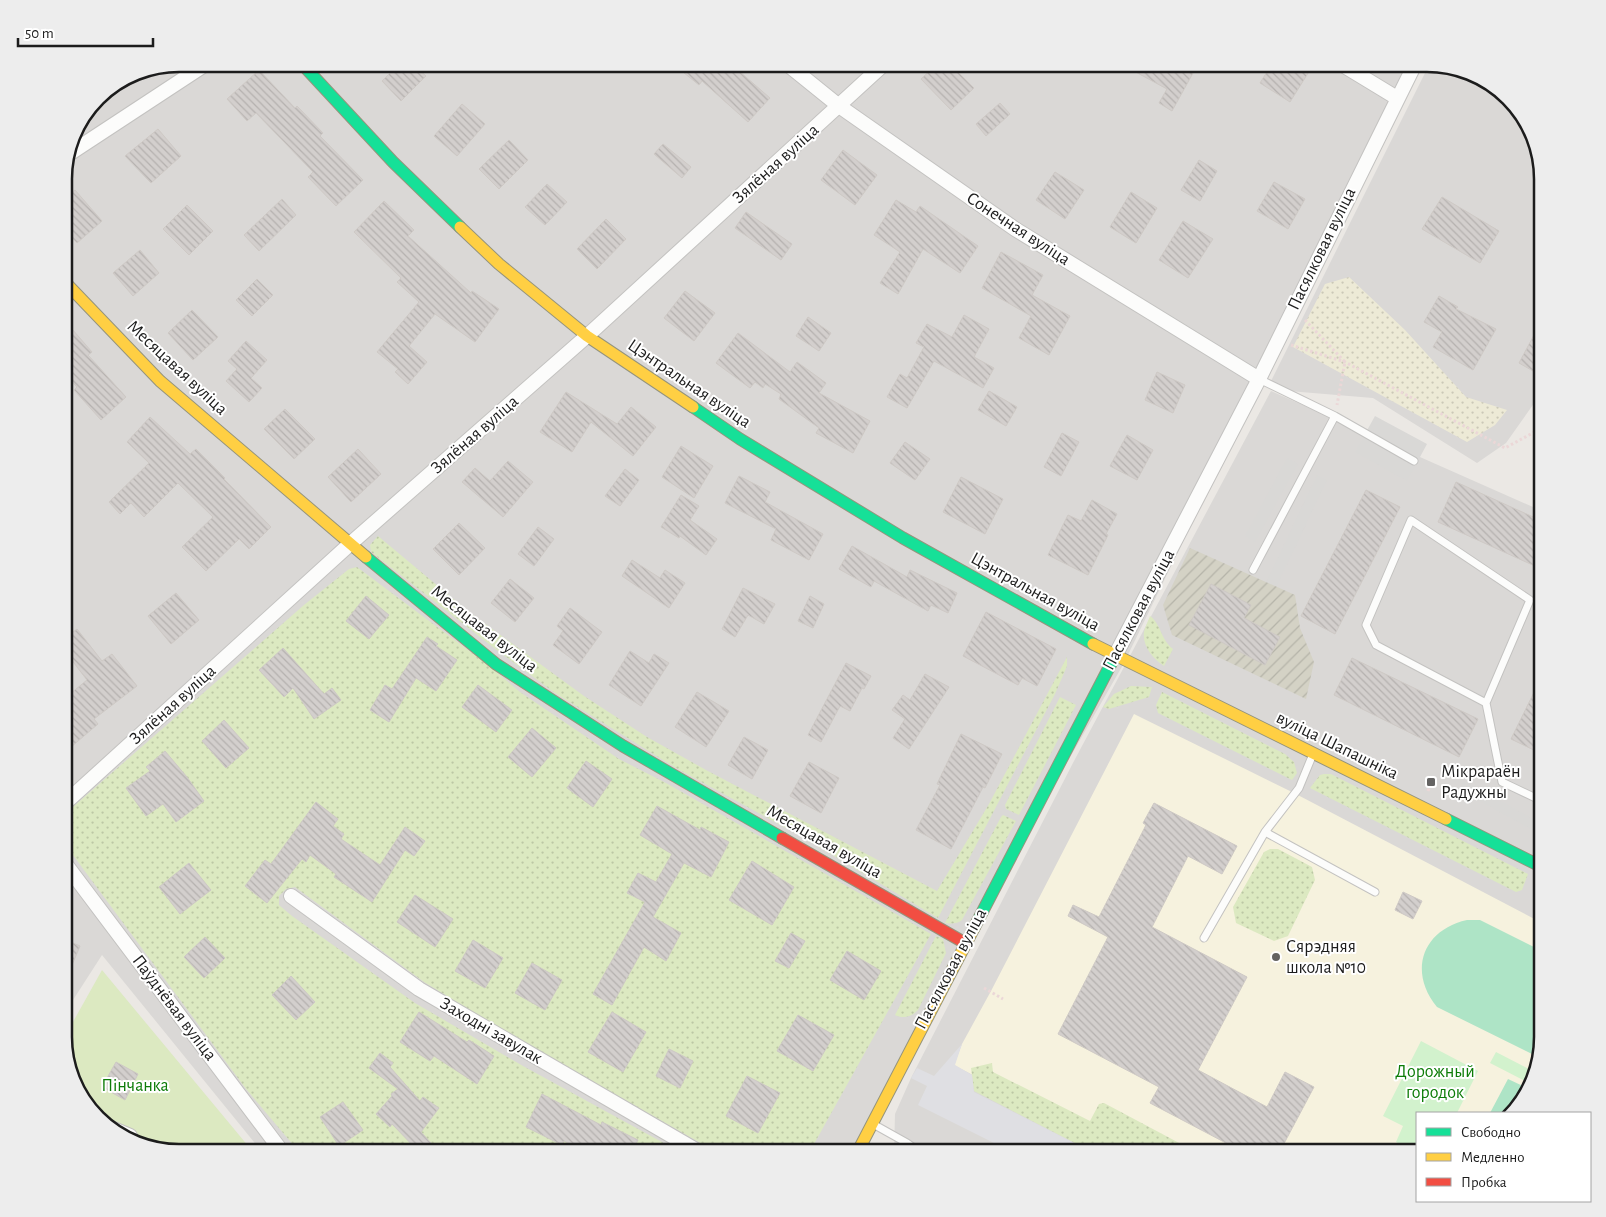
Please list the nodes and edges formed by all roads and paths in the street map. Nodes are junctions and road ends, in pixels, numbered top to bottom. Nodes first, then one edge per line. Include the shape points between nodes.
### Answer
1 (194, 72) edge
2 (309, 72) edge
3 (797, 72) edge
4 (875, 72) edge
5 (1354, 72) edge
6 (1411, 72) edge
7 (1397, 98) junction
8 (839, 106) junction
9 (77, 149) edge
10 (73, 289) edge
11 (1293, 307) junction
12 (587, 336) junction
13 (1276, 340) junction
14 (1344, 362) junction
15 (1259, 379) junction
16 (1335, 416) junction
17 (1534, 432) edge
18 (1414, 461) dead end
19 (350, 544) junction
20 (1254, 570) dead end
21 (1115, 656) junction
22 (1486, 703) junction
23 (1313, 754) junction
24 (73, 796) edge
25 (1534, 797) edge
26 (1265, 832) junction
27 (1534, 863) edge
28 (73, 874) edge
29 (1375, 892) dead end
30 (291, 896) dead end
31 (1204, 938) dead end
32 (965, 943) junction
33 (984, 988) dead end
34 (1004, 999) dead end
35 (872, 1123) junction
36 (276, 1144) edge
37 (686, 1144) edge
38 (861, 1144) edge
39 (908, 1144) edge

1 - 9 street
2 - 12 street, Цэнтральная вуліца via 449,218
3 - 8 street, Сонечная вуліца
4 - 8 street, Зялёная вуліца
5 - 7 street
6 - 7 street, Пасялковая вуліца
7 - 11 street, Пасялковая вуліца
8 - 12 street, Зялёная вуліца
8 - 15 street, Сонечная вуліца via 1015,229
10 - 19 street, Месяцавая вуліца via 160,381
11 - 13 street, Пасялковая вуліца
11 - 14 path
12 - 19 street, Зялёная вуліца
12 - 21 street, Цэнтральная вуліца via 740,440 903,538
13 - 14 path
13 - 15 street, Пасялковая вуліца
14 - 16 path
14 - 17 path via 1506,448
15 - 16 lane
15 - 21 street, Пасялковая вуліца
16 - 18 lane
16 - 20 lane
19 - 24 street, Зялёная вуліца
19 - 32 street, Месяцавая вуліца via 496,664 623,746
21 - 23 street, вуліца Шапашніка
21 - 32 street, Пасялковая вуліца
22 - 22 lane via 1530,600 1411,520 1366,624 1376,645
22 - 25 lane via 1502,782
23 - 26 lane via 1299,788
23 - 27 street, вуліца Шапашніка
26 - 29 lane
26 - 31 lane
28 - 36 street, Паўднёвая вуліца
30 - 37 street, Заходні завулак via 419,989
32 - 35 street, Пасялковая вуліца
33 - 34 path
35 - 38 street, Пасялковая вуліца
35 - 39 lane

